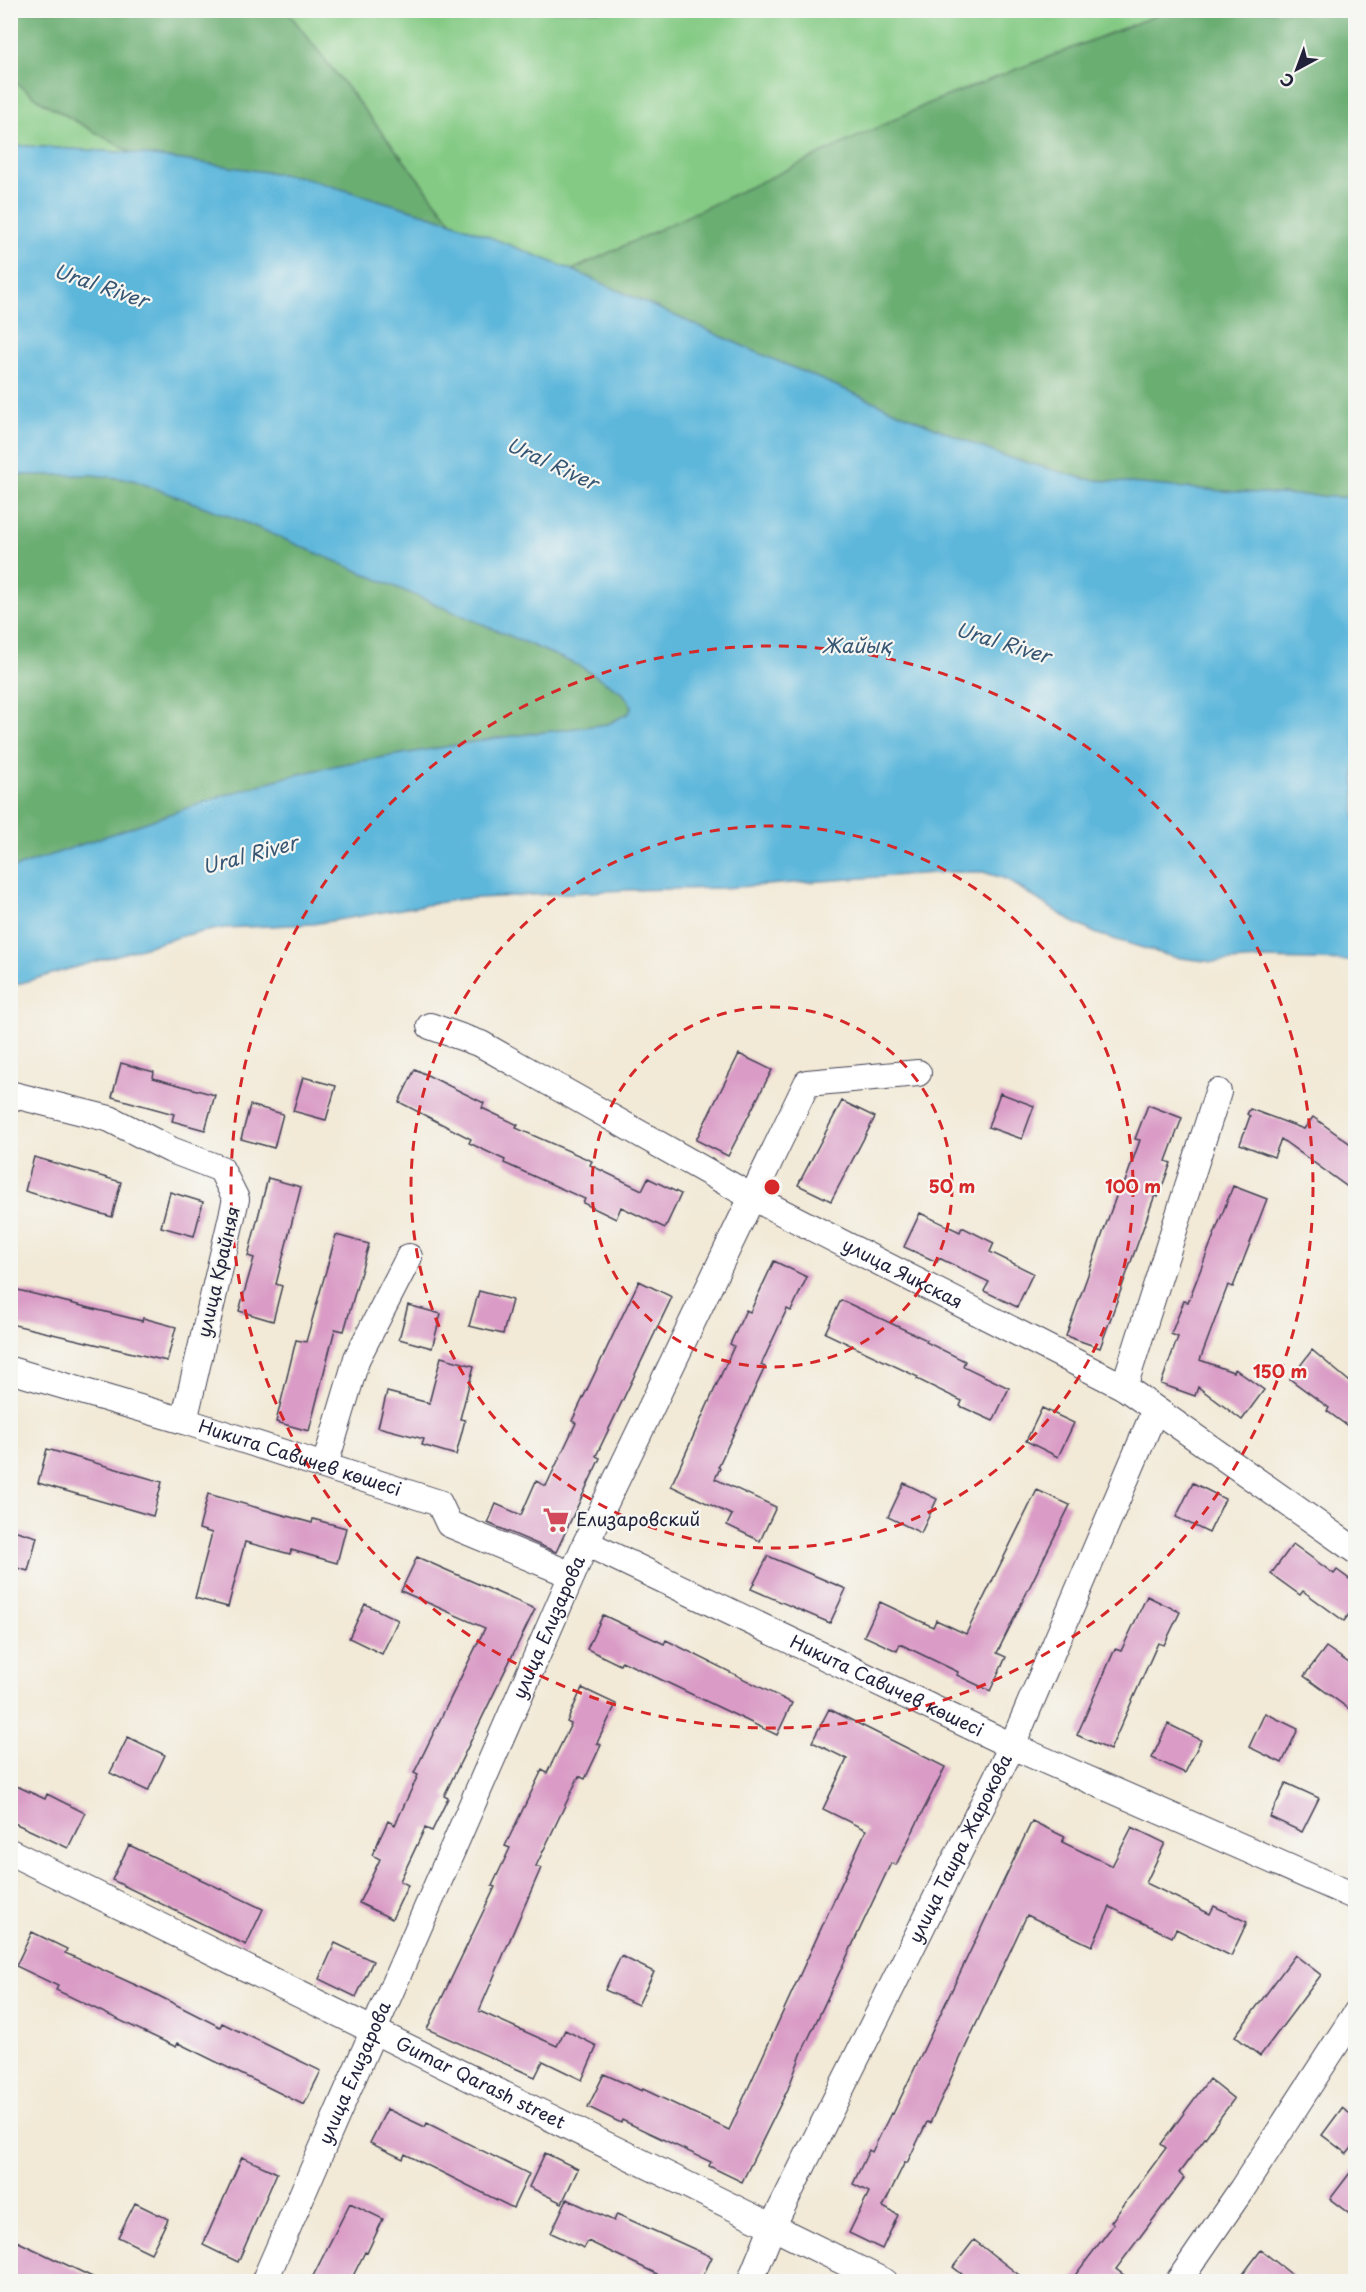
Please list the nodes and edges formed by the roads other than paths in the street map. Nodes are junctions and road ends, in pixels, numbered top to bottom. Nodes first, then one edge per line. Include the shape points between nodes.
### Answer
1 (430, 1026) dead end
2 (918, 1073) dead end
3 (1218, 1092) dead end
4 (10, 1094) edge
5 (752, 1197) junction
6 (410, 1257) dead end
7 (10, 1370) edge
8 (1124, 1387) junction
9 (1155, 1410) junction
10 (184, 1420) junction
11 (325, 1465) junction
12 (586, 1542) junction
13 (1356, 1551) edge
14 (572, 1575) junction
15 (1012, 1746) junction
16 (10, 1852) edge
17 (1356, 1897) edge
18 (1356, 2013) edge
19 (376, 2030) junction
20 (773, 2225) junction
21 (264, 2282) edge
22 (750, 2282) edge
23 (885, 2282) edge
24 (1178, 2282) edge

1 - 5 street, улица Яикская via 481,1044
2 - 5 street, улица Елизарова via 807,1083
3 - 8 street
4 - 10 street, улица Крайняя via 110,1119 171,1150 221,1169 236,1199
5 - 8 street, улица Яикская
5 - 12 street, улица Елизарова
6 - 11 street via 357,1358
7 - 10 street, Никита Савичев көшесі
8 - 9 street, улица Яикская
9 - 13 street, улица Яикская
9 - 15 street, улица Таира Жарокова
10 - 11 street, Никита Савичев көшесі
11 - 14 street, Никита Савичев көшесі via 439,1503 449,1524
12 - 14 street, улица Елизарова
12 - 15 street, Никита Савичев көшесі
14 - 19 street, улица Елизарова
15 - 17 street, Никита Савичев көшесі
15 - 20 street, улица Таира Жарокова
16 - 19 street, Gumar Qarash street
18 - 24 street
19 - 20 street, Gumar Qarash street
19 - 21 street, улица Елизарова
20 - 22 street, улица Таира Жарокова
20 - 23 street, Gumar Qarash street

